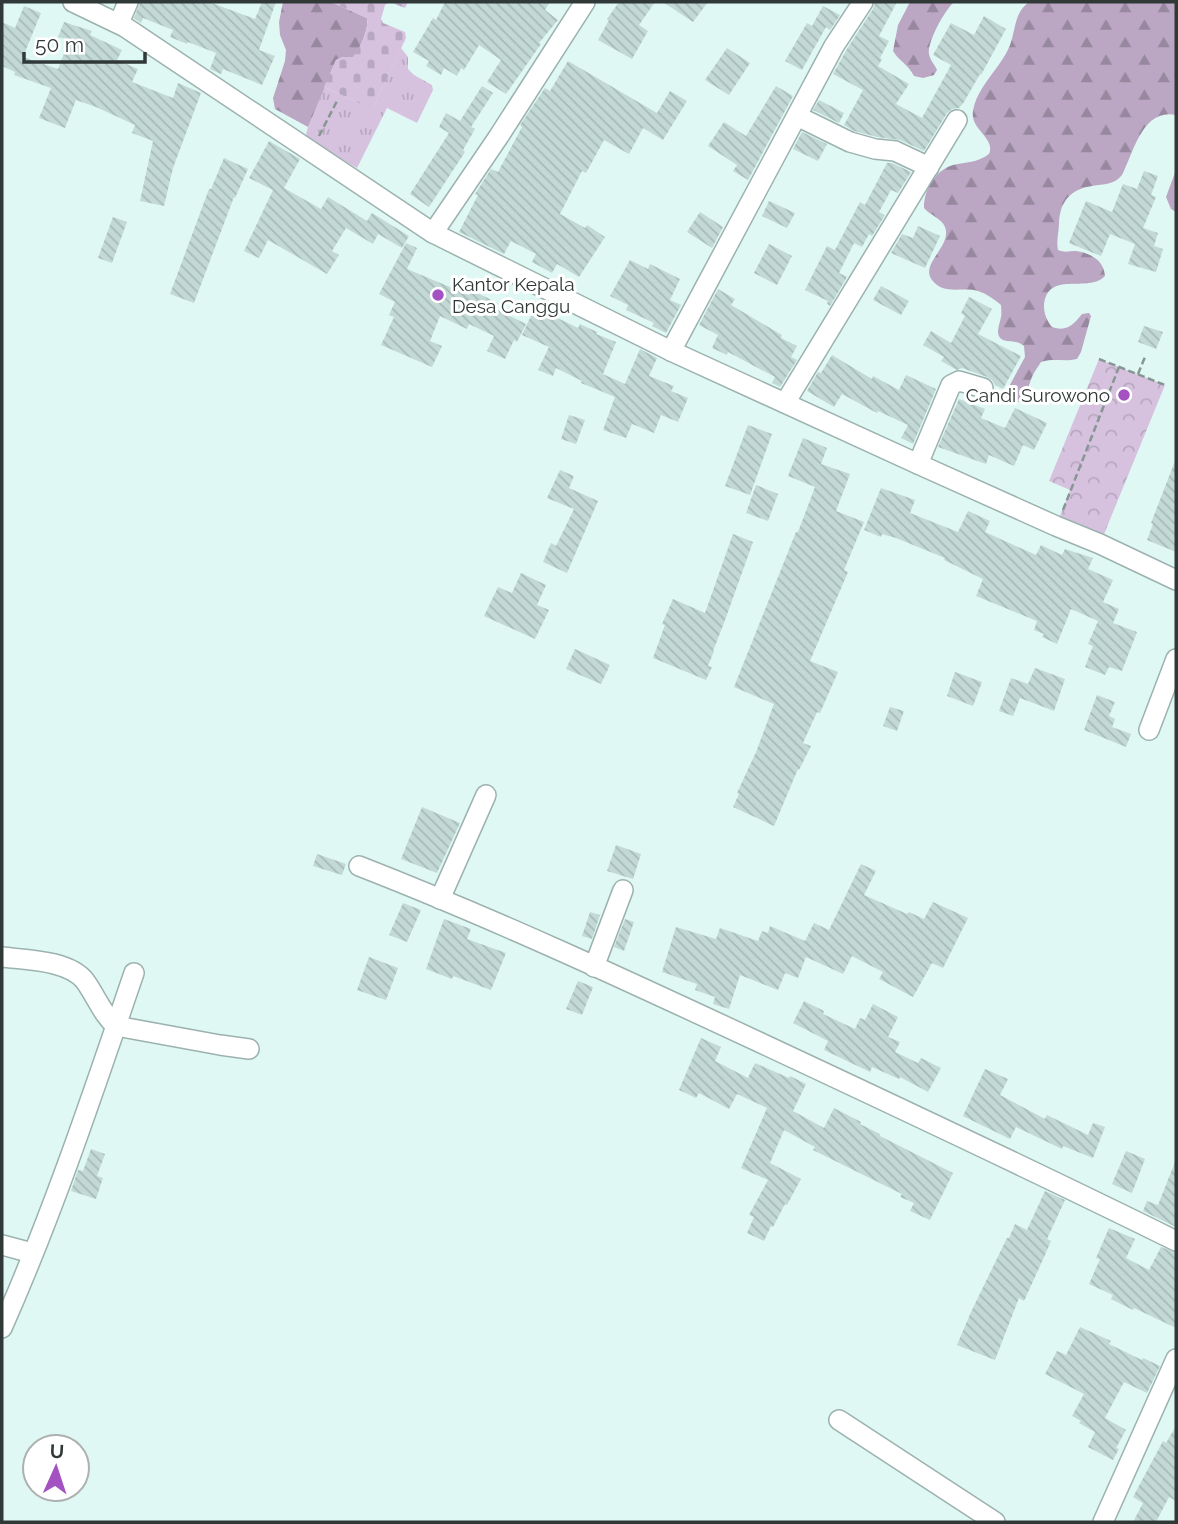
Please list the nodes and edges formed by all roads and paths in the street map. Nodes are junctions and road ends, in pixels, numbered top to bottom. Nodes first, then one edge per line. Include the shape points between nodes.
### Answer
1 (73, 2) edge
2 (128, 2) edge
3 (585, 2) edge
4 (863, 2) edge
5 (119, 23) junction
6 (337, 101) dead end
7 (796, 116) junction
8 (957, 120) dead end
9 (312, 151) junction
10 (929, 167) junction
11 (433, 233) junction
12 (671, 351) junction
13 (1145, 357) dead end
14 (1099, 359) dead end
15 (1119, 367) junction
16 (1138, 374) junction
17 (1165, 385) dead end
18 (984, 388) dead end
19 (785, 404) junction
20 (918, 464) junction
21 (1056, 526) junction
22 (1176, 580) edge
23 (1176, 659) edge
24 (1149, 730) dead end
25 (486, 796) dead end
26 (359, 866) dead end
27 (623, 890) dead end
28 (440, 899) junction
29 (2, 957) edge
30 (594, 967) junction
31 (134, 973) dead end
32 (116, 1026) junction
33 (249, 1049) dead end
34 (1176, 1241) edge
35 (2, 1245) edge
36 (32, 1253) junction
37 (2, 1328) edge
38 (1176, 1359) edge
39 (838, 1420) dead end
40 (995, 1522) edge
41 (1103, 1522) edge

1 - 5 street
2 - 5 street
3 - 11 street
4 - 7 street
5 - 9 street
6 - 9 path
7 - 10 street via 850,142 895,151
7 - 12 street
8 - 10 street
9 - 11 street
10 - 19 street
11 - 12 street
12 - 19 street
13 - 16 path
14 - 15 path
15 - 16 path
15 - 21 path
16 - 17 path
18 - 20 street via 959,381 951,385
19 - 20 street
20 - 21 street
21 - 22 street
23 - 24 street
25 - 28 street
26 - 28 street
27 - 30 street
28 - 30 street
29 - 32 street via 62,966 79,975
30 - 34 street
31 - 32 street
32 - 33 street
32 - 36 street
35 - 36 street
36 - 37 street
38 - 41 street
39 - 40 street

